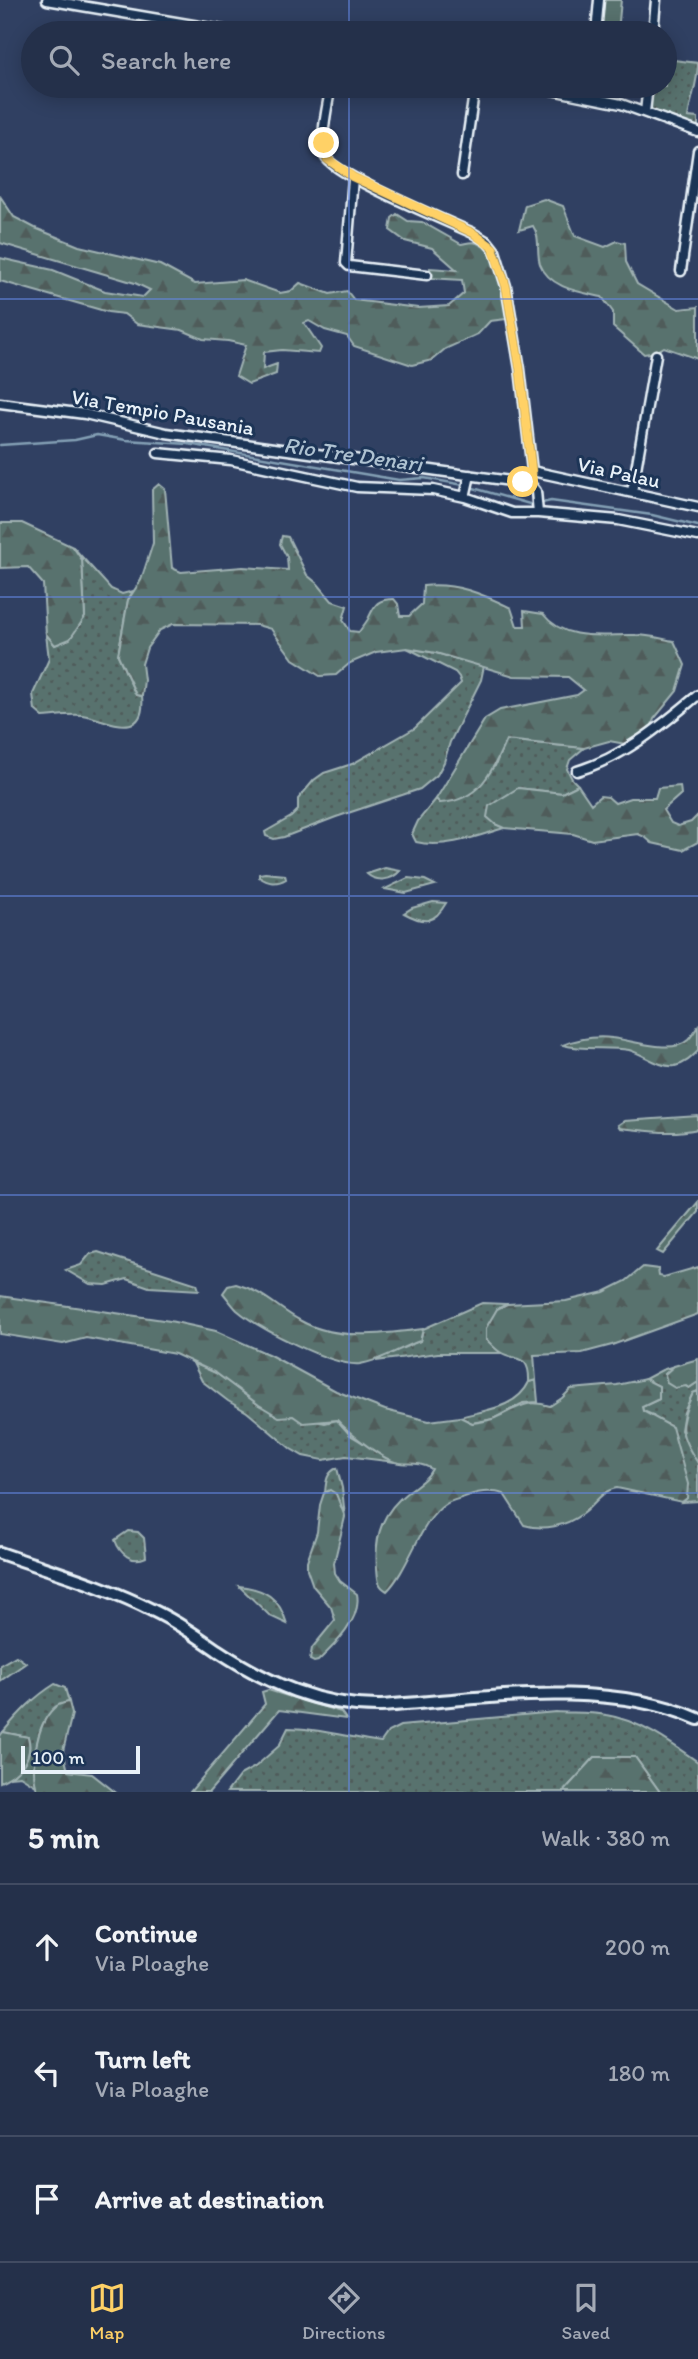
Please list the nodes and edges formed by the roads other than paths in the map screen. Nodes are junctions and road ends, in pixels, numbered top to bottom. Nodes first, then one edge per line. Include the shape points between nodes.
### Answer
1 (47, 0) edge
2 (600, 0) edge
3 (656, 0) edge
4 (170, 21) edge
5 (597, 21) edge
6 (654, 21) edge
7 (330, 98) edge
8 (473, 98) edge
9 (594, 98) edge
10 (647, 98) edge
11 (645, 112) junction
12 (698, 132) edge
13 (698, 151) edge
14 (462, 175) dead end
15 (353, 177) junction
16 (681, 271) dead end
17 (427, 275) dead end
18 (656, 355) dead end
19 (0, 403) edge
20 (158, 453) dead end
21 (532, 471) junction
22 (470, 475) junction
23 (528, 481) junction
24 (632, 492) junction
25 (465, 497) junction
26 (698, 507) edge
27 (538, 513) junction
28 (698, 536) edge
29 (698, 695) edge
30 (577, 771) dead end
31 (0, 1553) edge
32 (698, 1719) edge

1 - 4 street
2 - 5 street
3 - 6 street
7 - 15 street via 325,155
8 - 14 street
9 - 11 street
10 - 11 street
11 - 12 street
13 - 16 street
15 - 17 street via 346,263
15 - 21 street via 473,233 495,251 514,327
18 - 24 street
19 - 22 street, Via Tempio Pausania via 85,414 166,433
20 - 25 street via 231,460 357,487 433,490
21 - 23 street
21 - 24 street, Via Palau
22 - 23 street, Via Tempio Pausania
22 - 25 street
23 - 27 street via 536,491
24 - 26 street, Via Palau
25 - 27 street via 507,512
27 - 28 street via 618,520
29 - 30 street via 650,735 599,765
31 - 32 main road via 130,1599 268,1680 326,1701 368,1706 586,1694 645,1702

